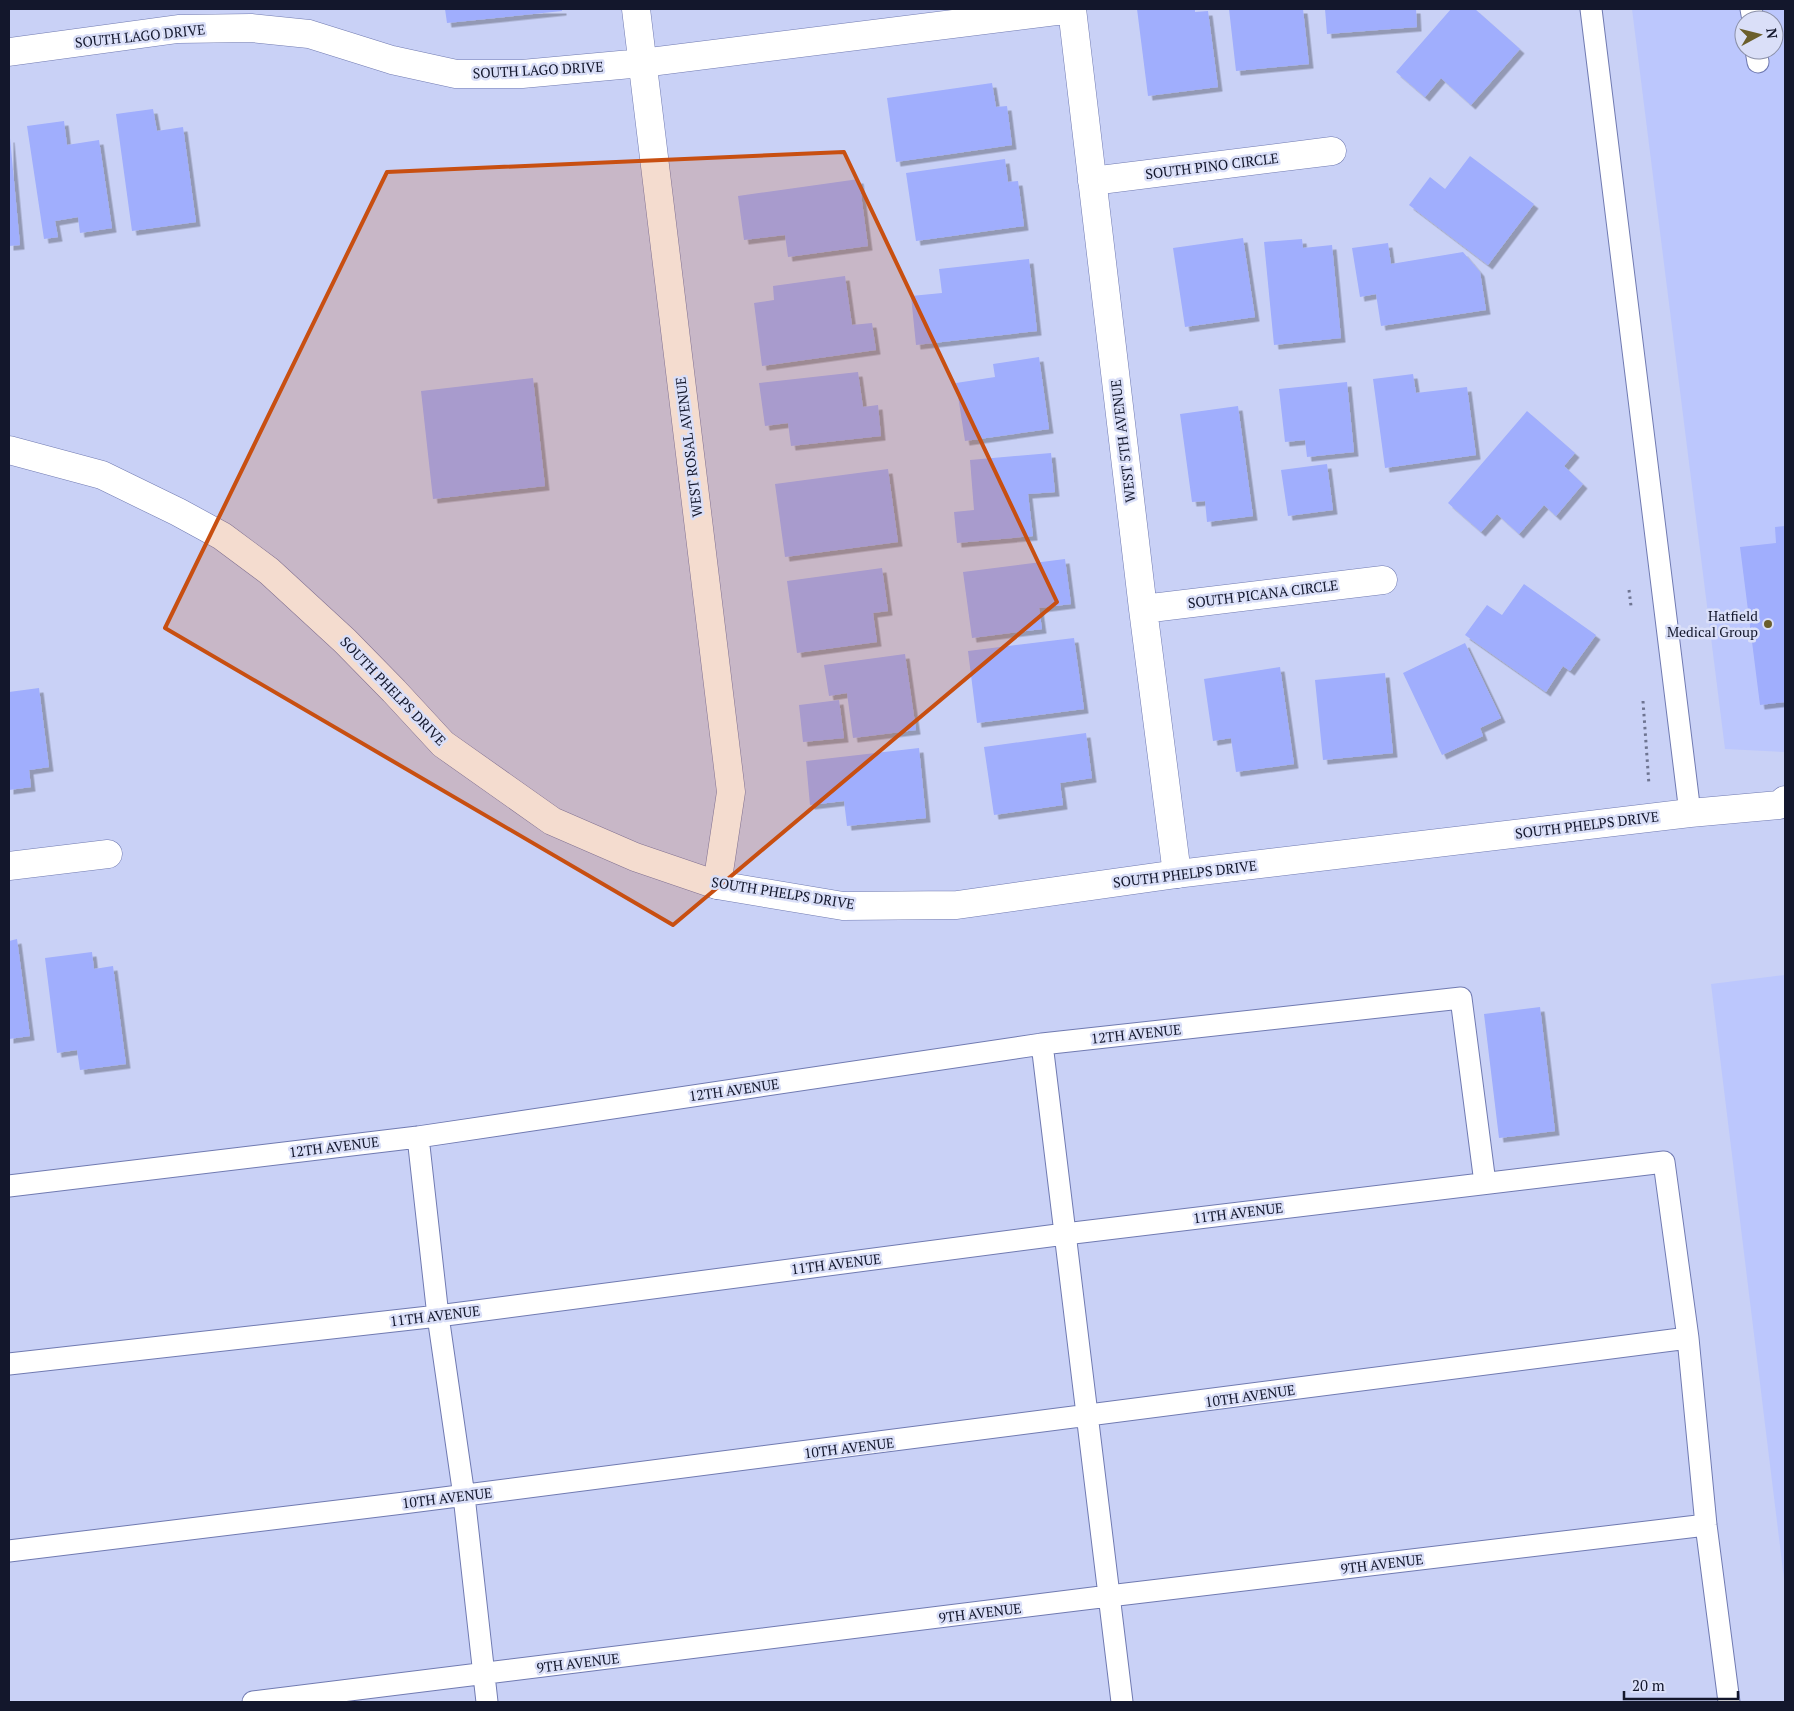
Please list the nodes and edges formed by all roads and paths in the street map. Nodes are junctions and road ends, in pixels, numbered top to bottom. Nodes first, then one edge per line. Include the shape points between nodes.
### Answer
1 (636, 9) edge
2 (1072, 9) edge
3 (1591, 9) edge
4 (177, 19) edge
5 (9, 52) edge
6 (642, 62) junction
7 (1332, 151) dead end
8 (1092, 181) junction
9 (9, 450) edge
10 (1383, 580) dead end
11 (1143, 609) junction
12 (1783, 805) edge
13 (1690, 813) junction
14 (108, 854) dead end
15 (9, 866) edge
16 (1177, 874) junction
17 (717, 885) junction
18 (1042, 1044) junction
19 (418, 1137) junction
20 (1485, 1183) junction
21 (9, 1186) edge
22 (1065, 1234) junction
23 (438, 1316) junction
24 (1688, 1338) junction
25 (9, 1364) edge
26 (1087, 1417) junction
27 (464, 1496) junction
28 (1706, 1525) junction
29 (9, 1551) edge
30 (1109, 1596) junction
31 (484, 1674) junction
32 (253, 1702) edge
33 (486, 1702) edge
34 (1122, 1702) edge
35 (1729, 1702) edge

1 - 6 street, WEST ROSAL AVENUE
2 - 6 street, SOUTH LAGO DRIVE
2 - 8 street, WEST 5TH AVENUE
3 - 13 lane
4 - 5 street, SOUTH LAGO DRIVE
4 - 6 street, SOUTH LAGO DRIVE via 309,34 392,60 456,74 522,74
6 - 17 street, WEST ROSAL AVENUE via 731,792
7 - 8 street, SOUTH PINO CIRCLE
8 - 11 street, WEST 5TH AVENUE
9 - 17 street, SOUTH PHELPS DRIVE via 102,475 222,536 269,571 345,641 443,744 544,816 635,857
10 - 11 street, SOUTH PICANA CIRCLE
11 - 16 street, WEST 5TH AVENUE
12 - 13 street, SOUTH PHELPS DRIVE
13 - 16 street, SOUTH PHELPS DRIVE
14 - 15 street
16 - 17 street, SOUTH PHELPS DRIVE via 957,905 843,906
18 - 19 lane, 12TH AVENUE
18 - 20 lane, 12TH AVENUE via 1461,998
18 - 22 lane
19 - 21 lane, 12TH AVENUE
19 - 23 lane
20 - 22 lane, 11TH AVENUE
20 - 24 lane, 11TH AVENUE via 1664,1162
22 - 23 lane, 11TH AVENUE
22 - 26 lane
23 - 25 lane, 11TH AVENUE
23 - 27 lane
24 - 26 lane, 10TH AVENUE
24 - 28 lane
26 - 27 lane, 10TH AVENUE
26 - 30 lane
27 - 29 lane, 10TH AVENUE
27 - 31 lane
28 - 30 lane, 9TH AVENUE
28 - 35 lane
30 - 31 lane, 9TH AVENUE
30 - 34 lane
31 - 32 lane, 9TH AVENUE
31 - 33 lane

